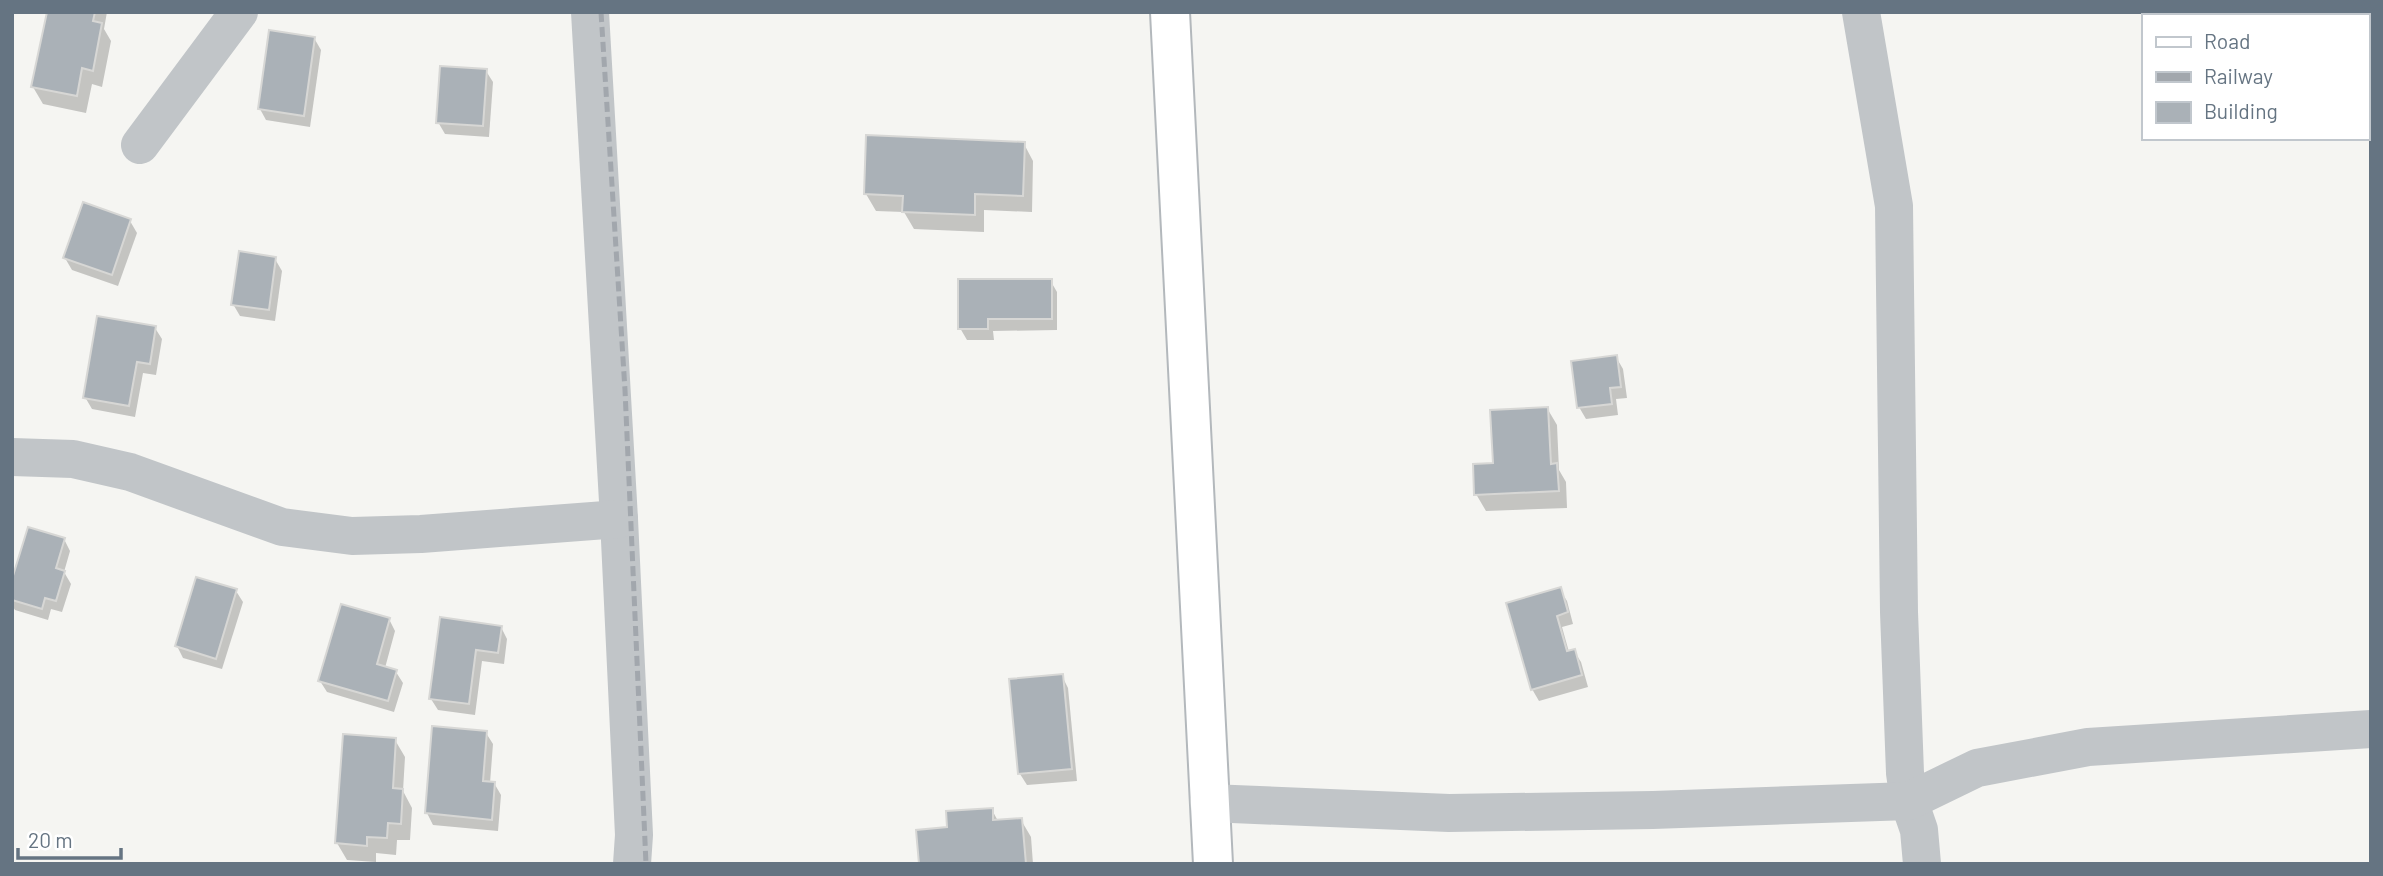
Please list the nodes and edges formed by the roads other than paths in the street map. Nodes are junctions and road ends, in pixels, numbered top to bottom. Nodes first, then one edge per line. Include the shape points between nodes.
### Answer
1 (239, 12) edge
2 (590, 12) edge
3 (1170, 12) edge
4 (1861, 12) edge
5 (140, 145) dead end
6 (12, 457) edge
7 (620, 519) junction
8 (2371, 729) edge
9 (1909, 800) junction
10 (1209, 803) junction
11 (632, 864) edge
12 (1213, 864) edge
13 (1922, 864) edge

1 - 5 street
2 - 7 street
3 - 10 street
4 - 9 street via 1894,206 1899,612
6 - 7 street via 74,458 130,472 282,527 352,536
7 - 11 street
8 - 9 street via 2088,747 1977,768
9 - 10 street via 1449,813
9 - 13 street via 1919,830
10 - 12 street

